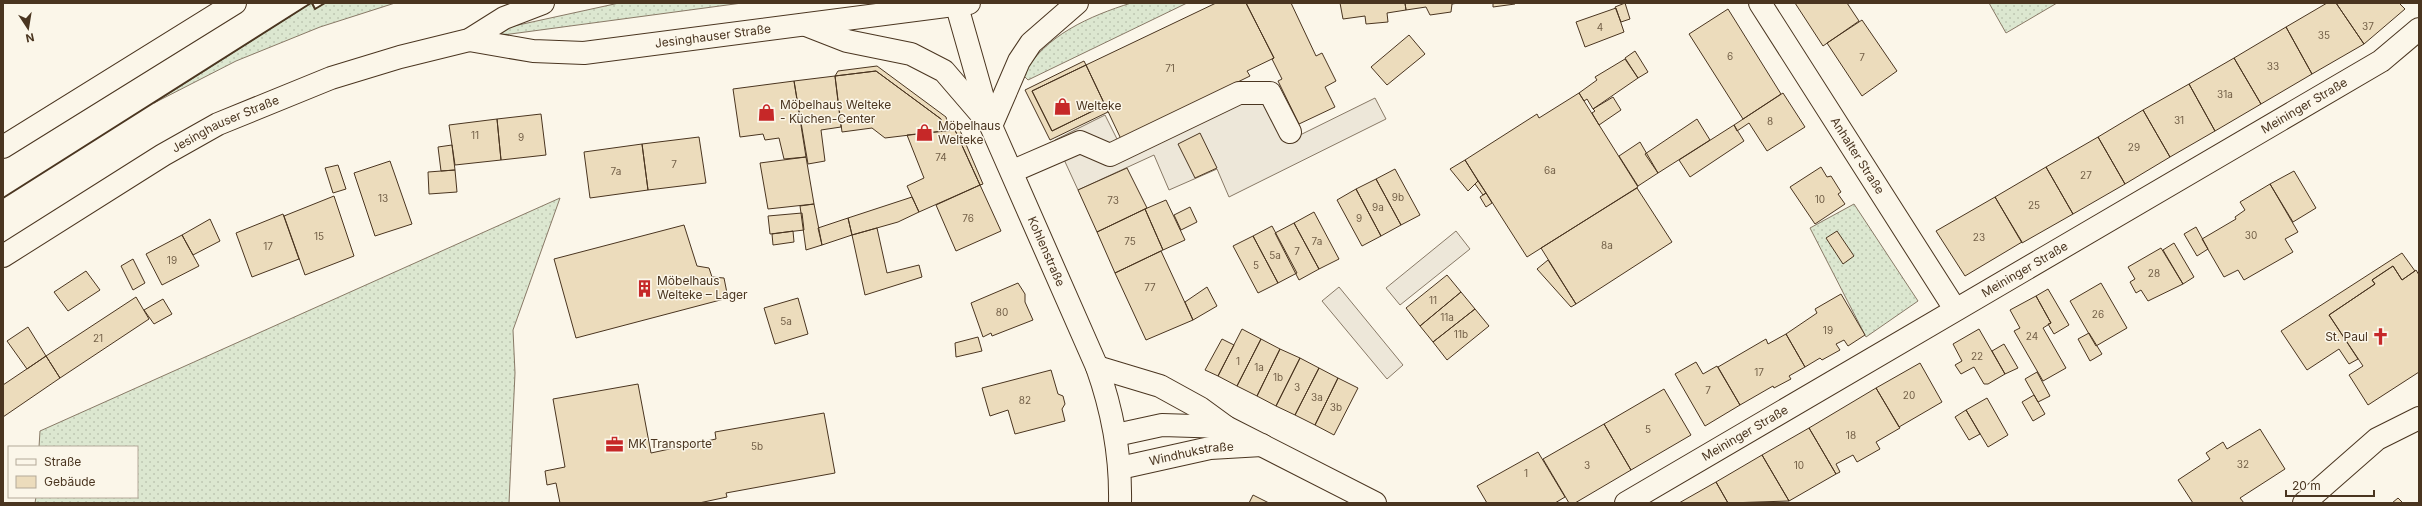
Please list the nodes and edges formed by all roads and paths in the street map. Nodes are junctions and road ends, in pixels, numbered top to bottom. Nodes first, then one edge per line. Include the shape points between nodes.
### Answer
1 (235, 3) edge
2 (543, 3) edge
3 (1077, 3) edge
4 (1760, 3) edge
5 (961, 4) edge
6 (804, 25) junction
7 (2419, 29) edge
8 (469, 40) junction
9 (991, 126) junction
10 (1290, 132) dead end
11 (3, 147) edge
12 (1013, 171) junction
13 (3, 256) edge
14 (1955, 309) junction
15 (1097, 367) junction
16 (2419, 418) edge
17 (1226, 427) junction
18 (1116, 434) junction
19 (1264, 445) junction
20 (1120, 468) junction
21 (1120, 503) edge
22 (1375, 503) edge
23 (1626, 503) edge
24 (2304, 503) edge

1 - 11 main road
2 - 8 main road, Jesinghauser Straße via 504,18
3 - 9 main road via 1031,43 1019,62
4 - 14 main road, Anhalter Straße
5 - 6 main road, Jesinghauser Straße
5 - 9 main road, Kohlenstraße
6 - 8 main road, Jesinghauser Straße via 584,53 533,51
6 - 9 main road via 847,41 911,54 944,71
7 - 14 main road, Meininger Straße via 2380,61
8 - 13 main road, Jesinghauser Straße via 331,78 218,124 157,159
9 - 12 main road, Kohlenstraße
10 - 12 main road via 1270,93 1239,93 1110,155 1080,142
12 - 15 main road, Kohlenstraße
14 - 23 main road, Meininger Straße
15 - 17 main road, Windhukstraße via 1160,386 1200,408
15 - 18 main road, Kohlenstraße via 1109,401
16 - 24 main road via 2378,439
17 - 18 main road, Windhukstraße via 1162,425
17 - 19 main road, Windhukstraße
18 - 20 main road, Kohlenstraße
19 - 20 main road, Windhukstraße via 1210,448
19 - 22 main road, Windhukstraße
20 - 21 main road, Kohlenstraße

